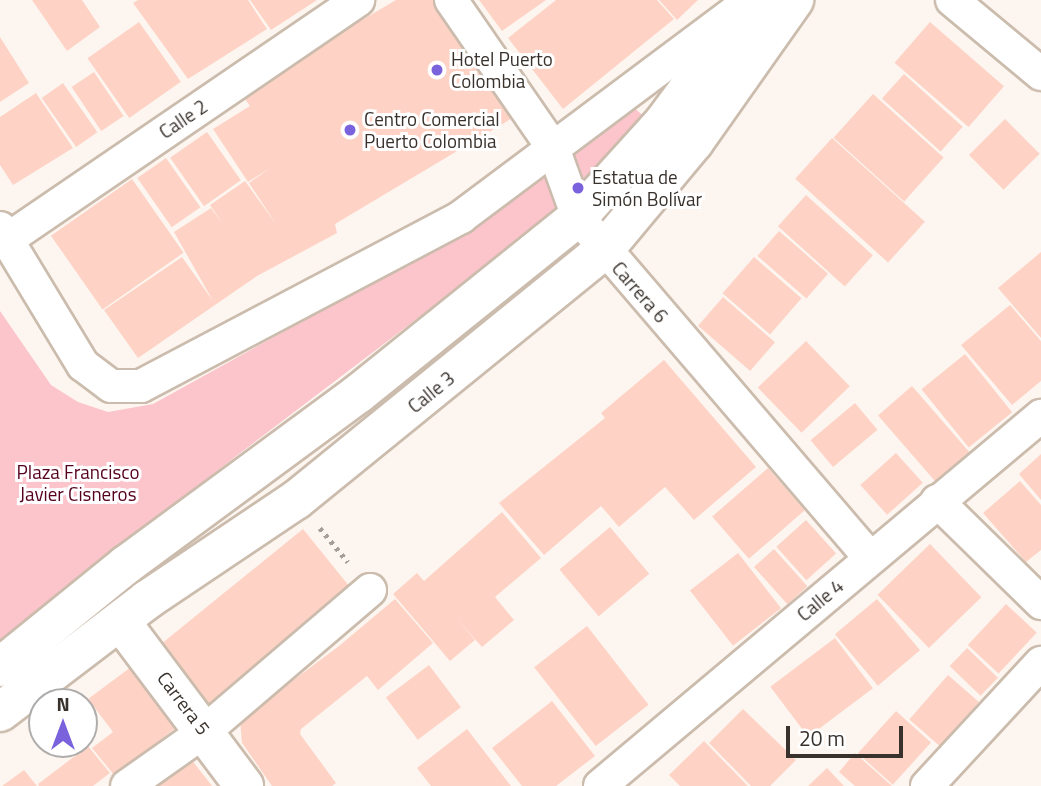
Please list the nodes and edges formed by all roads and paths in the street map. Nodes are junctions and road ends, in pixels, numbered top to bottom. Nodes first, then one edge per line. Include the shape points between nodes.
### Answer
1 (358, 0) edge
2 (451, 0) edge
3 (753, 0) edge
4 (794, 0) edge
5 (952, 0) edge
6 (1041, 74) edge
7 (553, 148) junction
8 (578, 217) junction
9 (4, 233) edge
10 (604, 250) junction
11 (1041, 416) edge
12 (296, 499) junction
13 (937, 502) junction
14 (870, 558) junction
15 (370, 590) joint
16 (1041, 603) edge
17 (121, 622) junction
18 (1041, 663) edge
19 (0, 667) edge
20 (0, 712) edge
21 (205, 731) junction
22 (127, 786) edge
23 (244, 786) edge
24 (600, 786) edge
25 (927, 786) edge

1 - 9 street, Calle 2
2 - 7 street, Carrera 6
3 - 7 street
3 - 8 street via 663,123
4 - 10 street, Calle 3 via 694,142
5 - 6 street
7 - 8 street, Carrera 6
7 - 9 street via 461,216 141,386 111,386 83,365
8 - 10 street, Carrera 6
8 - 19 street via 358,394 126,565
10 - 12 street, Calle 3
10 - 14 street, Carrera 6
11 - 13 street, Calle 4
12 - 15 path
12 - 17 street, Calle 3
13 - 14 street, Calle 4
13 - 16 street
14 - 24 street, Calle 4
15 - 21 street
17 - 20 street, Calle 3
17 - 21 street, Carrera 5
18 - 25 street
21 - 22 street
21 - 23 street, Carrera 5

